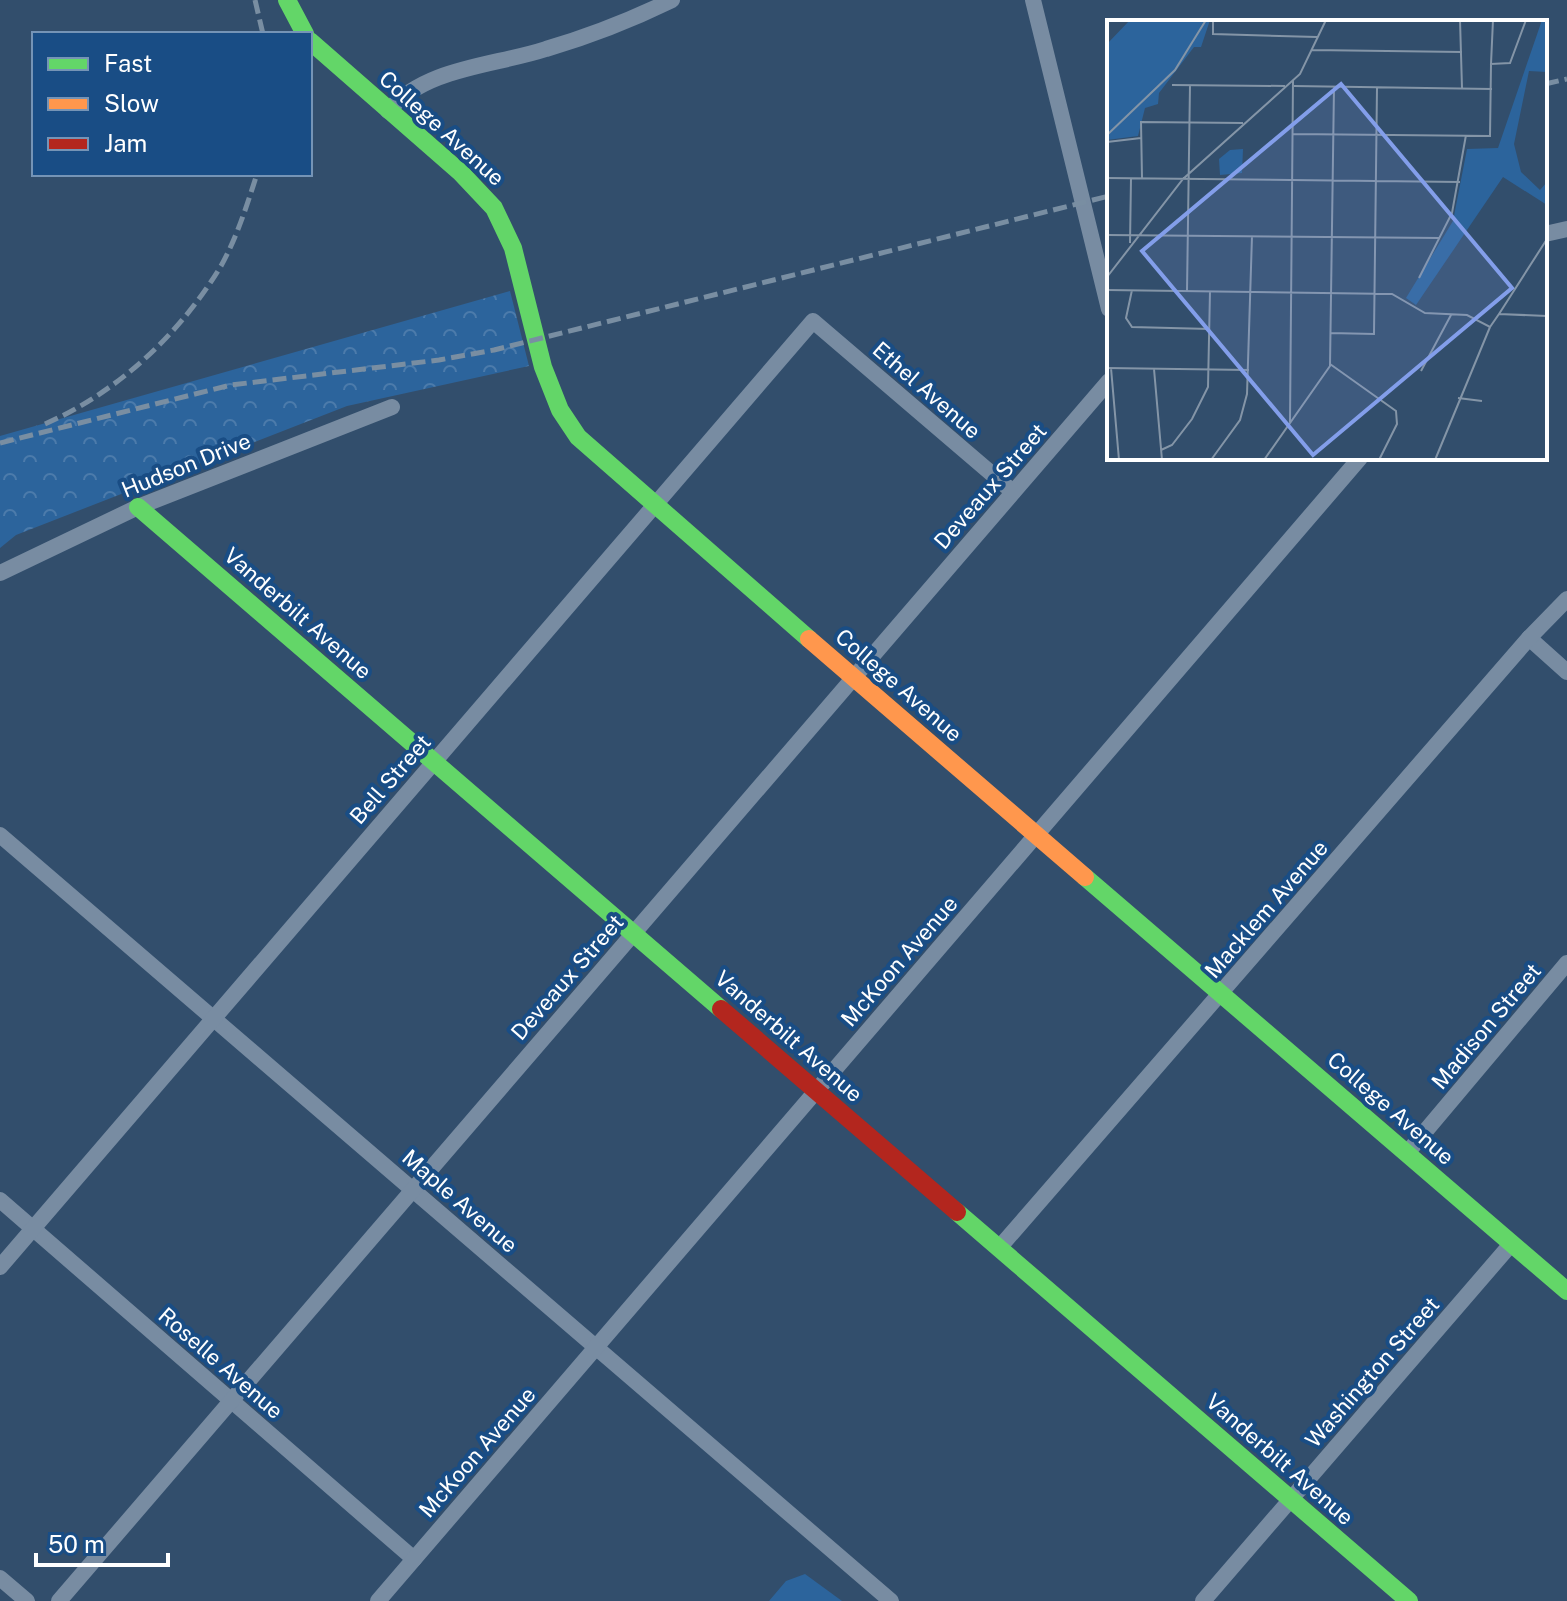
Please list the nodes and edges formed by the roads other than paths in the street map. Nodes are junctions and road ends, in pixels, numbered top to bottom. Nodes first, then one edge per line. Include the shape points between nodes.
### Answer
1 (287, 0) edge
2 (672, 0) edge
3 (1033, 0) edge
4 (304, 32) edge
5 (312, 43) edge
6 (388, 111) junction
7 (1107, 301) edge
8 (813, 321) joint
9 (1107, 383) edge
10 (392, 407) dead end
11 (1358, 460) edge
12 (1013, 492) junction
13 (654, 506) junction
14 (138, 507) junction
15 (0, 573) edge
16 (1567, 599) edge
17 (1529, 638) junction
18 (1567, 672) edge
19 (854, 678) junction
20 (434, 762) junction
21 (0, 835) edge
22 (1036, 835) junction
23 (634, 933) junction
24 (1567, 963) edge
25 (1553, 980) junction
26 (1567, 992) edge
27 (1221, 994) junction
28 (213, 1019) junction
29 (817, 1091) junction
30 (1407, 1153) junction
31 (413, 1190) junction
32 (0, 1200) edge
33 (33, 1228) junction
34 (1512, 1243) junction
35 (999, 1248) junction
36 (0, 1267) edge
37 (1567, 1291) edge
38 (596, 1348) junction
39 (231, 1402) junction
40 (1291, 1500) junction
41 (414, 1559) junction
42 (0, 1578) edge
43 (27, 1601) edge
44 (59, 1601) edge
45 (378, 1601) edge
46 (891, 1601) edge
47 (1203, 1601) edge
48 (1409, 1601) edge

1 - 4 main road
2 - 6 street via 591,35 428,81
3 - 7 street
5 - 6 main road, College Avenue
6 - 13 main road, College Avenue via 494,208 513,248 543,367 560,410 578,437
8 - 12 street, Ethel Avenue
8 - 13 street, Bell Street
9 - 12 street, Deveaux Street
10 - 14 street, Hudson Drive
11 - 22 street, McKoon Avenue
12 - 19 street, Deveaux Street
13 - 19 main road, College Avenue
13 - 20 street, Bell Street
14 - 15 street, Hudson Drive
14 - 20 main road, Vanderbilt Avenue
16 - 17 street, Macklem Avenue
17 - 18 street
17 - 27 street, Macklem Avenue
19 - 22 main road, College Avenue
19 - 23 street, Deveaux Street
20 - 23 main road, Vanderbilt Avenue
20 - 28 street, Bell Street
21 - 28 street, Maple Avenue
22 - 27 main road, College Avenue
22 - 29 street, McKoon Avenue
23 - 29 main road, Vanderbilt Avenue
23 - 31 street, Deveaux Street
24 - 25 street, Madison Street
25 - 26 street
25 - 30 street, Madison Street
27 - 30 main road, College Avenue
27 - 35 street, Macklem Avenue
28 - 31 street, Maple Avenue
28 - 33 street, Bell Street
29 - 35 main road, Vanderbilt Avenue
29 - 38 street, McKoon Avenue
30 - 34 main road, College Avenue
31 - 38 street, Maple Avenue
31 - 39 street, Deveaux Street
32 - 33 street, Roselle Avenue
33 - 36 street, Bell Street
33 - 39 street, Roselle Avenue
34 - 37 main road, College Avenue
34 - 40 street, Washington Street
35 - 40 main road, Vanderbilt Avenue
38 - 41 street, McKoon Avenue
38 - 46 street, Maple Avenue
39 - 41 street, Roselle Avenue
39 - 44 street, Deveaux Street
40 - 47 street, Washington Street
40 - 48 main road, Vanderbilt Avenue
41 - 45 street, McKoon Avenue
42 - 43 street

